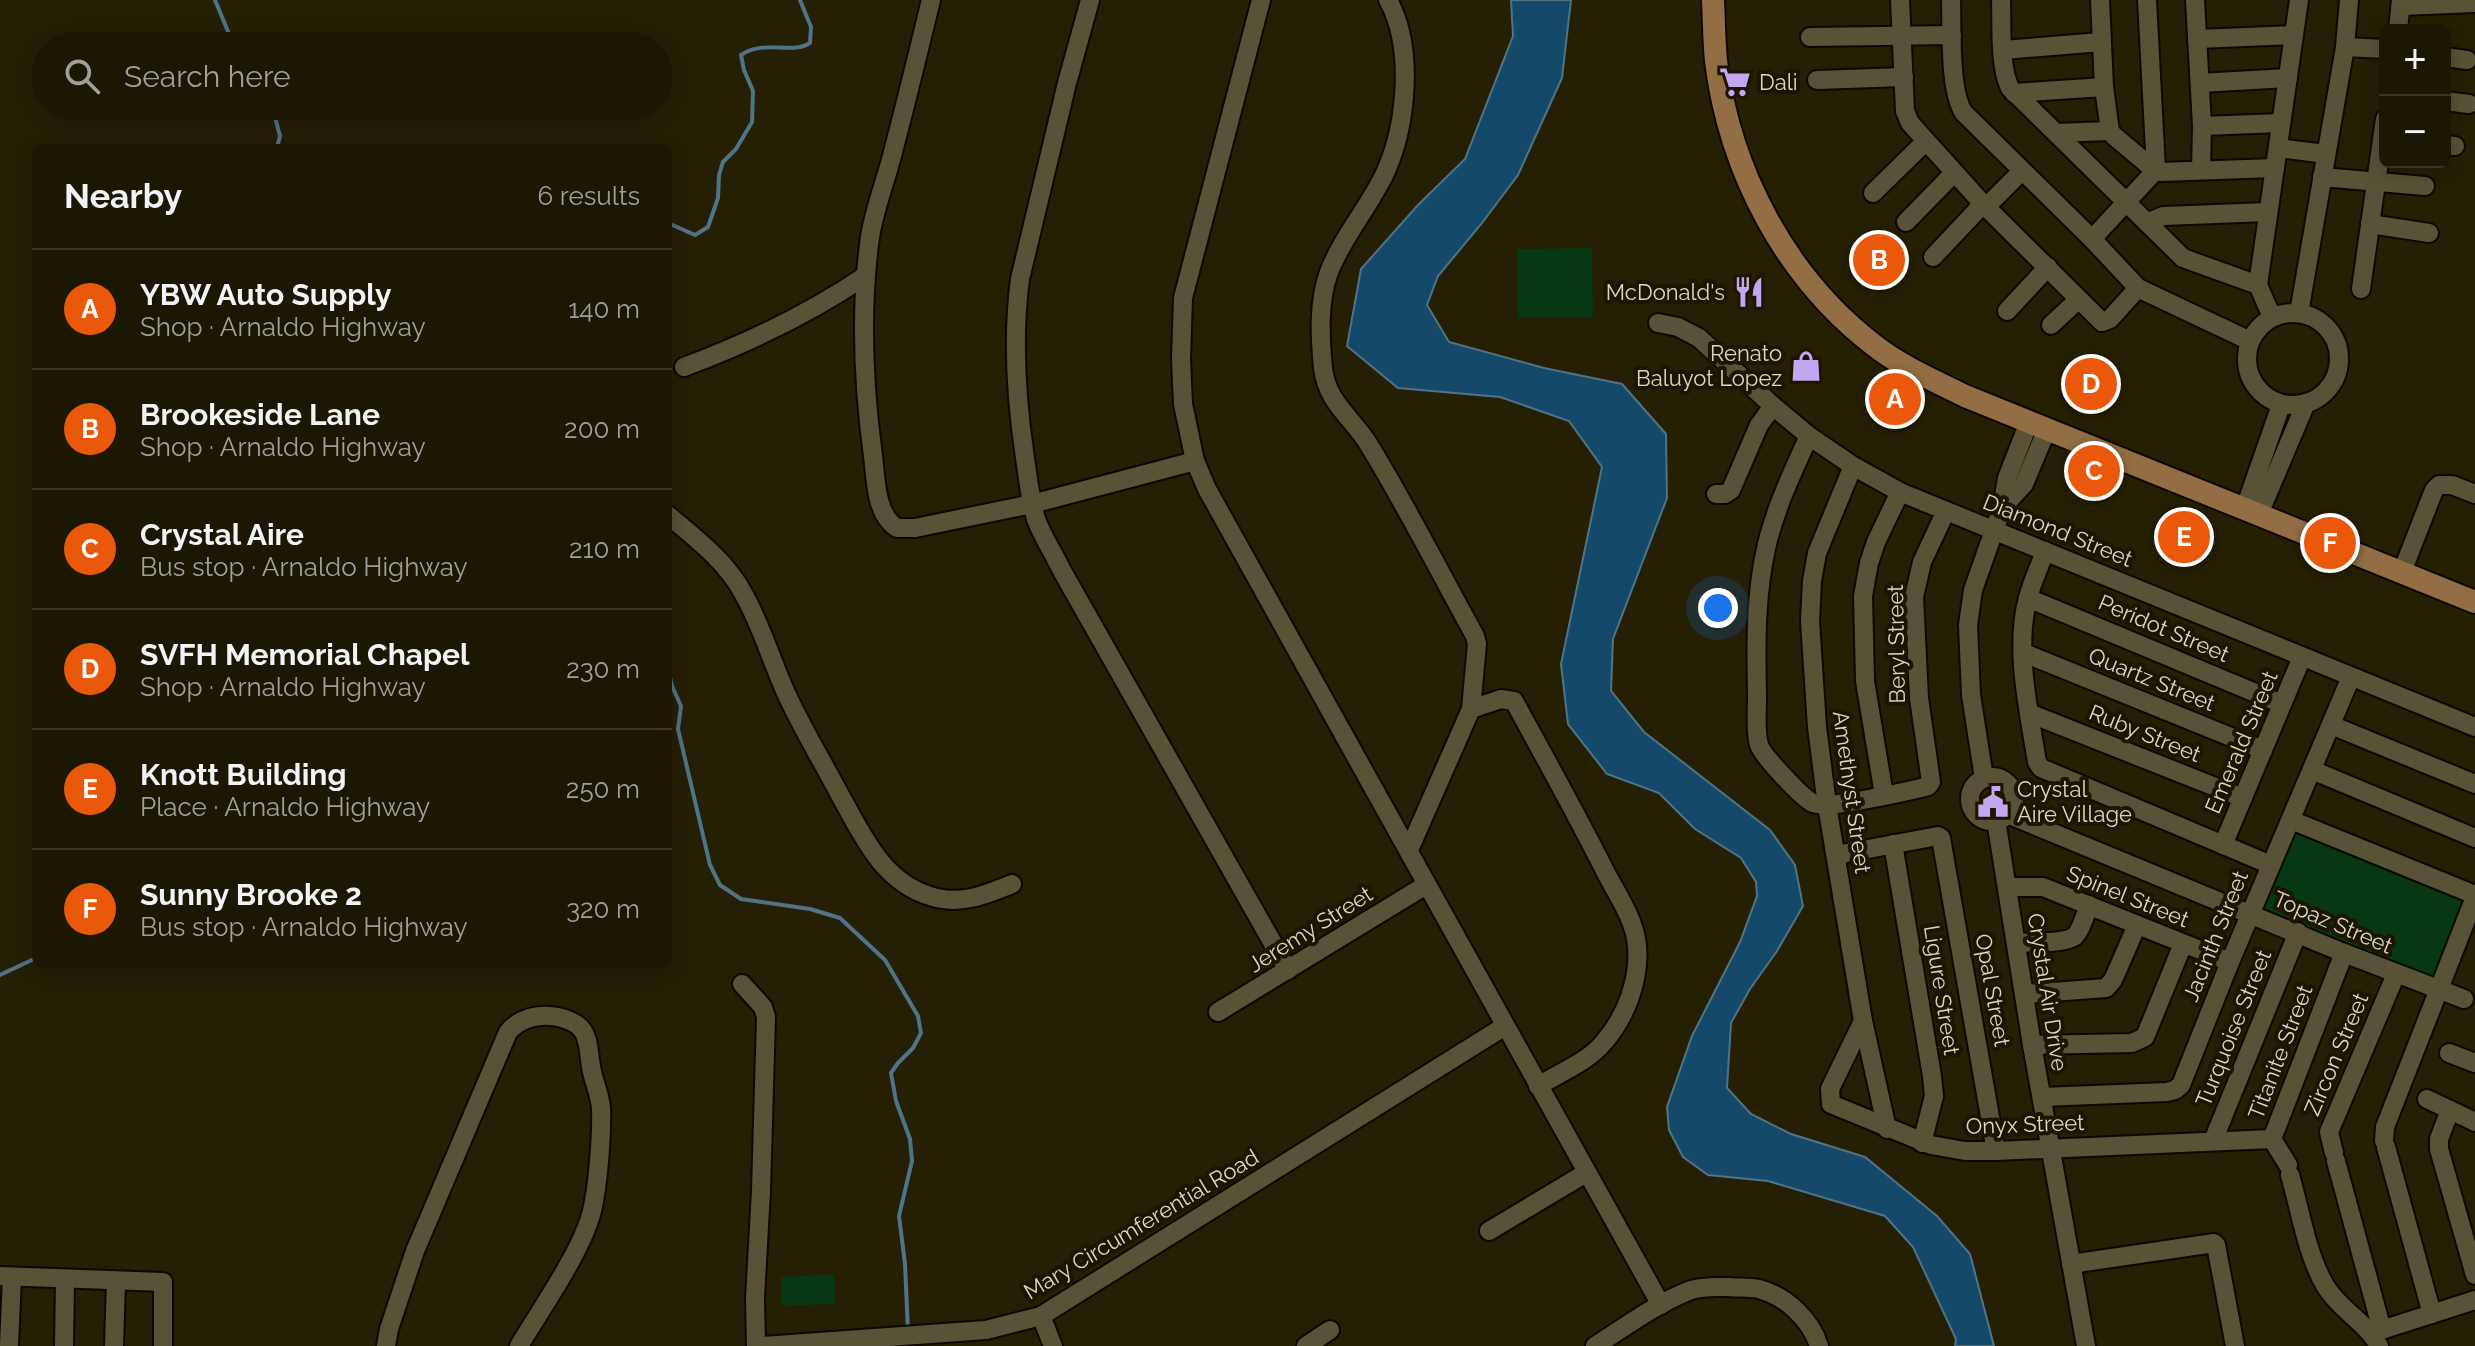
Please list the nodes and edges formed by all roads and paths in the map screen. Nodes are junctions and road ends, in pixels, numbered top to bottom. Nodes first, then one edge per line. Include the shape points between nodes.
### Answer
1 (931, 0) edge
2 (1090, 0) edge
3 (1261, 0) edge
4 (1388, 0) edge
5 (1713, 0) edge
6 (1900, 0) edge
7 (1951, 0) edge
8 (1964, 0) edge
9 (2001, 0) edge
10 (2100, 0) edge
11 (2147, 0) edge
12 (2195, 0) edge
13 (2299, 0) edge
14 (2349, 0) edge
15 (2402, 3) edge
16 (2475, 3) edge
17 (2399, 24) edge
18 (1902, 35) junction
19 (1952, 35) junction
20 (2294, 35) junction
21 (1810, 37) dead end
22 (2197, 39) junction
23 (2101, 42) junction
24 (2345, 47) junction
25 (2379, 49) edge
26 (2003, 50) junction
27 (2451, 58) edge
28 (2467, 60) dead end
29 (1904, 77) junction
30 (2288, 78) junction
31 (1817, 80) dead end
32 (2200, 83) junction
33 (2104, 87) junction
34 (2014, 93) junction
35 (2451, 102) edge
36 (2469, 104) dead end
37 (2281, 123) junction
38 (2202, 126) junction
39 (2110, 131) junction
40 (2056, 133) junction
41 (1925, 142) junction
42 (2278, 148) junction
43 (2326, 154) junction
44 (2379, 162) edge
45 (2275, 168) junction
46 (2156, 170) junction
47 (2201, 170) junction
48 (2022, 171) junction
49 (1954, 173) junction
50 (2322, 177) junction
51 (2376, 181) junction
52 (2425, 186) dead end
53 (1873, 193) dead end
54 (2127, 202) junction
55 (1985, 206) junction
56 (2268, 212) junction
57 (1906, 222) dead end
58 (2147, 223) junction
59 (2370, 224) junction
60 (2429, 233) dead end
61 (2092, 239) junction
62 (1933, 257) dead end
63 (2048, 267) junction
64 (865, 276) junction
65 (2258, 285) junction
66 (2138, 288) junction
67 (2361, 289) dead end
68 (2079, 299) junction
69 (2007, 311) dead end
70 (2299, 313) junction
71 (2272, 317) junction
72 (1658, 323) dead end
73 (2051, 325) dead end
74 (2250, 341) junction
75 (684, 367) dead end
76 (2306, 403) junction
77 (2281, 405) junction
78 (1773, 406) junction
79 (2038, 425) junction
80 (1809, 436) junction
81 (1195, 461) junction
82 (1853, 466) junction
83 (1900, 492) junction
84 (1716, 494) dead end
85 (2475, 494) edge
86 (1032, 504) junction
87 (1946, 511) junction
88 (2252, 511) junction
89 (672, 518) edge
90 (1995, 530) junction
91 (2045, 551) junction
92 (2402, 572) junction
93 (2028, 598) junction
94 (2475, 602) edge
95 (2024, 653) junction
96 (2302, 657) junction
97 (2351, 677) junction
98 (2282, 704) junction
99 (1471, 709) junction
100 (2029, 713) junction
101 (2331, 725) junction
102 (2475, 727) edge
103 (2263, 750) junction
104 (2312, 770) junction
105 (1984, 778) junction
106 (2475, 784) edge
107 (1884, 795) junction
108 (2243, 798) junction
109 (1827, 805) junction
110 (2002, 817) junction
111 (2291, 820) junction
112 (2475, 838) edge
113 (1893, 844) junction
114 (2223, 845) junction
115 (1409, 850) junction
116 (1836, 855) junction
117 (2271, 865) junction
118 (1012, 884) dead end
119 (1426, 885) junction
120 (2007, 887) junction
121 (2475, 896) edge
122 (2089, 905) junction
123 (2251, 914) junction
124 (2137, 925) junction
125 (2298, 932) junction
126 (2016, 943) junction
127 (2183, 944) junction
128 (2344, 953) junction
129 (2230, 962) junction
130 (1288, 970) junction
131 (2396, 974) junction
132 (742, 984) dead end
133 (2438, 990) junction
134 (2024, 994) junction
135 (2470, 1003) edge
136 (1218, 1012) dead end
137 (1863, 1021) junction
138 (1505, 1026) junction
139 (2417, 1043) junction
140 (2032, 1045) junction
141 (2475, 1063) edge
142 (1538, 1086) junction
143 (2399, 1090) junction
144 (2042, 1097) junction
145 (2450, 1110) junction
146 (2475, 1122) edge
147 (1887, 1129) junction
148 (2272, 1139) junction
149 (2213, 1141) junction
150 (1922, 1143) junction
151 (2051, 1147) junction
152 (1996, 1151) junction
153 (1586, 1173) junction
154 (1489, 1231) dead end
155 (2071, 1264) junction
156 (2475, 1275) edge
157 (6, 1277) edge
158 (65, 1280) junction
159 (116, 1281) junction
160 (2475, 1300) edge
161 (1661, 1305) junction
162 (2432, 1314) junction
163 (1041, 1316) junction
164 (1330, 1330) dead end
165 (2378, 1336) edge
166 (9, 1346) edge
167 (64, 1346) edge
168 (114, 1346) edge
169 (163, 1346) edge
170 (386, 1346) edge
171 (519, 1346) edge
172 (756, 1346) edge
173 (763, 1346) edge
174 (1053, 1346) edge
175 (1306, 1346) edge
176 (1595, 1346) edge
177 (1819, 1346) edge
178 (2086, 1346) edge
179 (2235, 1346) edge

1 - 64 street via 875,213
2 - 86 street via 1017,304 1015,374
3 - 81 street via 1183,298 1183,404
4 - 99 street via 1403,45 1403,100 1385,173 1329,272 1321,313 1323,364 1334,401 1370,446 1475,636
5 - 79 main road via 1716,62 1730,127 1776,238 1822,298 1875,347 1965,396
6 - 18 street
7 - 8 street
7 - 19 street
9 - 26 street
10 - 23 street
11 - 46 street
12 - 22 street
13 - 20 street
14 - 24 street
15 - 16 street
15 - 17 street
18 - 19 street
18 - 21 street
18 - 29 street
19 - 48 street via 1960,108
20 - 22 street
20 - 30 street
22 - 32 street
23 - 26 street
23 - 33 street
24 - 25 street
24 - 43 street
26 - 34 street
27 - 28 street
29 - 31 street
29 - 41 street via 1907,118
30 - 32 street
30 - 37 street
32 - 38 street
33 - 34 street
33 - 39 street
34 - 40 street
35 - 36 street
37 - 38 street
37 - 42 street
38 - 47 street
39 - 40 street
39 - 46 street
40 - 54 street
41 - 49 street
41 - 53 street
42 - 43 street
42 - 45 street
43 - 50 street
44 - 51 street
45 - 47 street
45 - 56 street
46 - 47 street
46 - 54 street
48 - 55 street
48 - 61 street
49 - 55 street
49 - 57 street
50 - 51 street
50 - 70 street
51 - 52 street
51 - 59 street
54 - 58 street
54 - 61 street
55 - 62 street
55 - 63 street
56 - 58 street via 2163,216
56 - 65 street
58 - 65 street via 2183,258
59 - 60 street
59 - 67 street
61 - 66 street
63 - 68 street
63 - 69 street
64 - 75 street via 799,316
64 - 86 street via 869,424 884,516 897,528 915,528
65 - 71 street
66 - 68 street via 2105,322
66 - 74 street
68 - 73 street
70 - 71 street
70 - 76 street via 2324,324 2338,348 2336,376 2329,388
71 - 74 street
72 - 78 street, Diamond Street via 1699,338
74 - 77 street via 2246,356 2254,384
76 - 77 street
76 - 88 street
77 - 88 street
78 - 80 street, Diamond Street
78 - 84 street via 1759,425 1731,490
79 - 88 main road
79 - 90 street via 2024,484 2002,508
80 - 82 street, Diamond Street
80 - 109 street via 1772,525 1758,584 1757,736 1766,758 1812,803
81 - 86 street
81 - 115 street
82 - 83 street, Diamond Street
82 - 109 street, Amethyst Street via 1817,553 1812,581 1815,707
83 - 87 street, Diamond Street
83 - 107 street via 1876,542 1863,596 1865,681
85 - 92 street via 2452,485 2434,490
86 - 130 street via 1061,569
87 - 90 street, Diamond Street
87 - 107 street, Beryl Street via 1922,562 1914,597 1919,698 1931,782
88 - 92 main road
89 - 118 street via 713,554 743,591 798,719 885,868 917,891 950,900 976,898
90 - 91 street, Diamond Street
90 - 105 street via 1973,590 1968,625 1971,695
91 - 93 street
91 - 96 street, Diamond Street
92 - 94 main road
93 - 95 street
93 - 98 street, Peridot Street
95 - 100 street
95 - 103 street, Quartz Street
96 - 97 street, Diamond Street
96 - 98 street, Emerald Street
97 - 101 street, Jacinth Street
97 - 102 street, Diamond Street
98 - 103 street, Emerald Street
99 - 115 street
99 - 142 street via 1501,699 1514,701 1635,932 1636,971 1617,1024 1590,1055
100 - 108 street, Ruby Street
100 - 114 street via 2041,768
101 - 104 street, Jacinth Street
101 - 106 street
103 - 108 street, Emerald Street
104 - 111 street, Jacinth Street
104 - 112 street
105 - 110 street via 1999,778 2011,787 2014,801
105 - 110 street via 1970,794 1972,808 1982,818
107 - 109 street
108 - 114 street, Emerald Street
109 - 116 street, Amethyst Street
110 - 120 street, Crystal Air Drive
110 - 123 street, Topaz Street
111 - 117 street, Jacinth Street
111 - 121 street
113 - 116 street
113 - 150 street, Ligure Street via 1934,1096
113 - 152 street, Opal Street via 1941,838
114 - 117 street
115 - 119 street
116 - 137 street, Amethyst Street
117 - 123 street, Jacinth Street
119 - 130 street, Jeremy Street
119 - 138 street
120 - 122 street, Spinel Street via 2034,885
120 - 126 street, Crystal Air Drive
121 - 133 street
122 - 124 street, Spinel Street
122 - 126 street via 2081,927 2067,940
123 - 125 street, Topaz Street
123 - 129 street, Jacinth Street
124 - 127 street, Spinel Street
124 - 134 street via 2106,988
125 - 128 street, Topaz Street
125 - 149 street, Turquoise Street
126 - 134 street, Crystal Air Drive
127 - 129 street, Spinel Street
127 - 140 street via 2145,1037 2132,1043
128 - 131 street, Topaz Street
128 - 148 street, Titanite Street
129 - 144 street, Jacinth Street via 2175,1090
130 - 136 street, Jeremy Street
131 - 133 street, Topaz Street
131 - 165 street, Zircon Street via 2329,1132
132 - 172 street via 766,1017
133 - 135 street, Topaz Street
133 - 139 street
134 - 140 street, Crystal Air Drive
137 - 147 street, Amethyst Street
137 - 147 street, Onyx Street via 1829,1097 1831,1104
138 - 142 street
138 - 163 street, Mary Circumferential Road
139 - 141 street
139 - 143 street
140 - 144 street, Crystal Air Drive
142 - 153 street
143 - 145 street
143 - 162 street via 2385,1127 2385,1144
144 - 151 street, Crystal Air Drive
145 - 146 street
145 - 156 street via 2439,1149
147 - 150 street, Onyx Street
148 - 149 street, Onyx Street
148 - 165 street, Titanite Street via 2289,1170 2325,1286
149 - 151 street, Onyx Street
150 - 152 street, Onyx Street
151 - 152 street, Onyx Street
151 - 155 street, Crystal Air Drive
153 - 154 street
153 - 161 street
155 - 178 street, Crystal Air Drive
155 - 179 street via 2214,1243
157 - 158 street
157 - 166 street
158 - 159 street
158 - 167 street
159 - 168 street
159 - 169 street via 163,1282
160 - 162 street
161 - 176 street
161 - 177 street via 1710,1286 1759,1290 1806,1319
162 - 165 street
163 - 173 street, Mary Circumferential Road via 986,1330
163 - 174 street
164 - 175 street
170 - 171 street via 415,1251 508,1032 515,1023 553,1016 583,1028 588,1040 601,1105 596,1177 592,1213 578,1247

